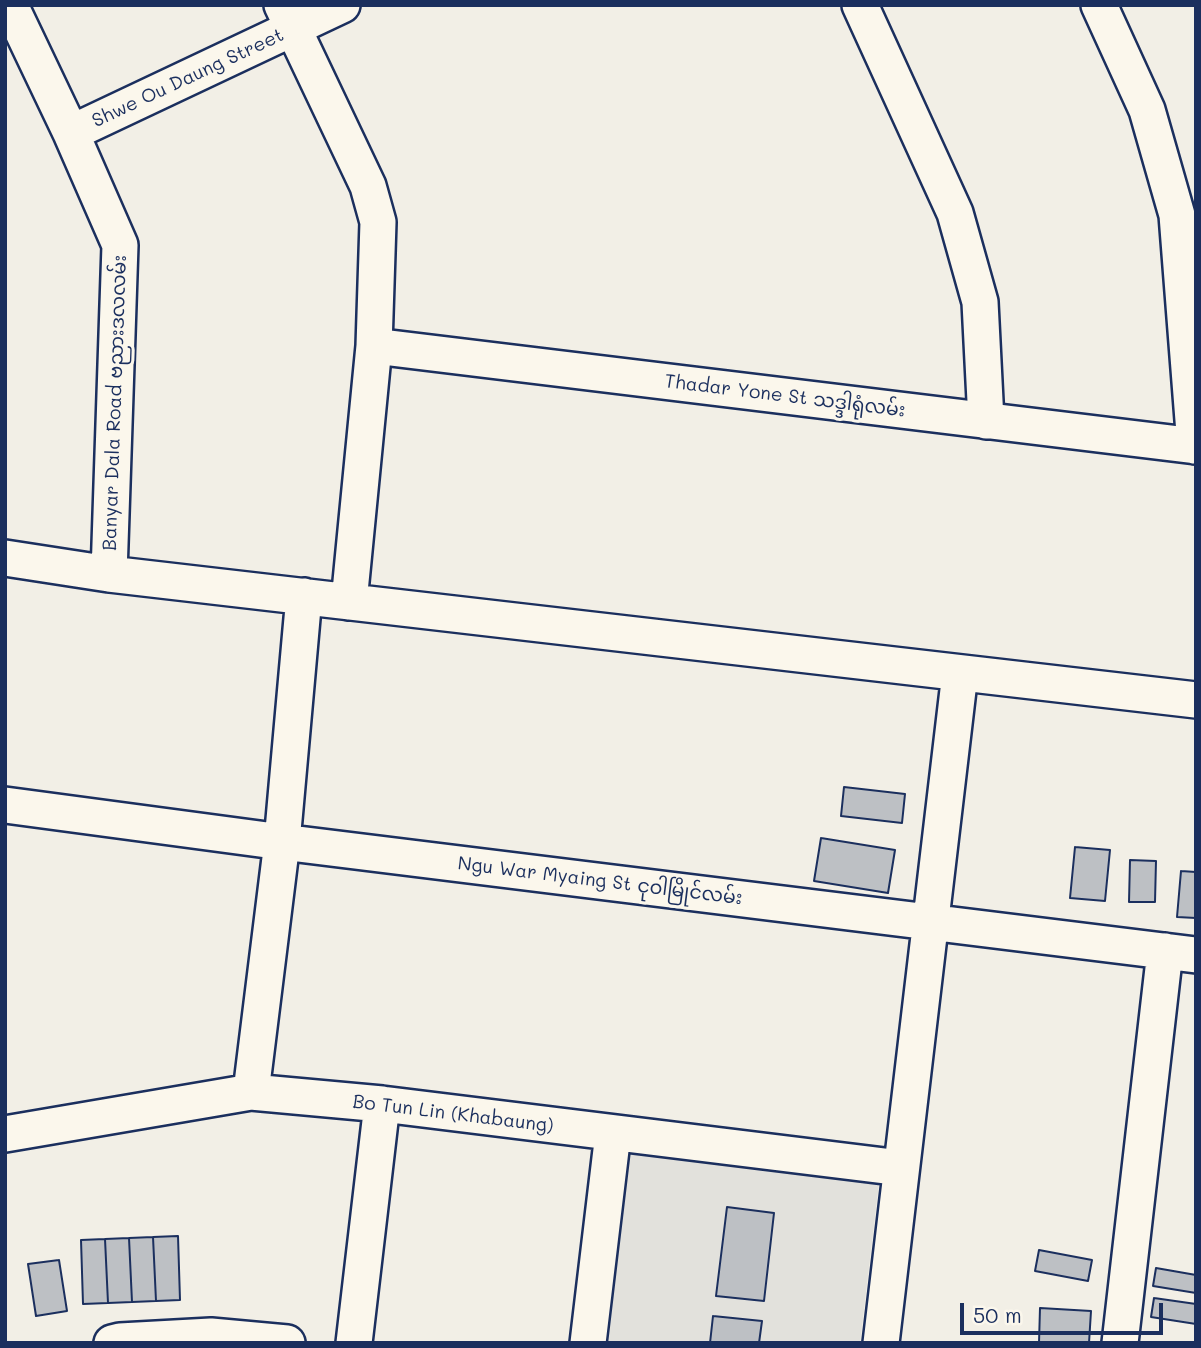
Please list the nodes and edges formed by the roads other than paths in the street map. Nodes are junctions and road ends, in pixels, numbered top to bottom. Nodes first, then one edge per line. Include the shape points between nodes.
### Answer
1 (10, 5) edge
2 (342, 5) edge
3 (860, 5) edge
4 (1099, 5) edge
5 (287, 17) edge
6 (71, 134) junction
7 (374, 346) junction
8 (986, 421) junction
9 (1196, 446) edge
10 (5, 558) edge
11 (109, 574) junction
12 (304, 596) junction
13 (349, 601) junction
14 (960, 673) junction
15 (1196, 700) edge
16 (5, 805) edge
17 (282, 842) junction
18 (931, 922) junction
19 (1180, 953) edge
20 (250, 1092) junction
21 (382, 1104) junction
22 (613, 1133) junction
23 (5, 1134) edge
24 (901, 1168) junction
25 (117, 1342) edge
26 (286, 1343) edge
27 (354, 1343) edge
28 (588, 1343) edge
29 (881, 1343) edge
30 (1120, 1343) edge

1 - 6 street, Banyar Dala Road ဗညားဒလလမ်း
2 - 5 street, Shwe Ou Daung Street
3 - 8 street via 954,213 980,302
4 - 9 street via 1147,110 1177,215
5 - 6 street, Shwe Ou Daung Street
5 - 7 street via 368,186 378,222
6 - 11 street, Banyar Dala Road ဗညားဒလလမ်း via 120,245
7 - 8 street, Thadar Yone St သဒ္ဒါရုံလမ်း
7 - 13 street
8 - 9 street, Thadar Yone St သဒ္ဒါရုံလမ်း
10 - 11 street
11 - 12 street
12 - 13 street
12 - 17 street
13 - 14 street
14 - 15 street
14 - 18 street
16 - 17 street, Ngu War Myaing St ငုဝါမြိုင်လမ်း
17 - 18 street, Ngu War Myaing St ငုဝါမြိုင်လမ်း
17 - 20 street
18 - 19 street, Ngu War Myaing St ငုဝါမြိုင်လမ်း
18 - 24 street
19 - 30 street
20 - 21 street, Bo Tun Lin (Khabaung)
20 - 23 street, Bo Tun Lin (Khabaung)
21 - 22 street, Bo Tun Lin (Khabaung)
21 - 27 street
22 - 24 street, Bo Tun Lin (Khabaung)
22 - 28 street
24 - 29 street
25 - 26 street via 211,1336

